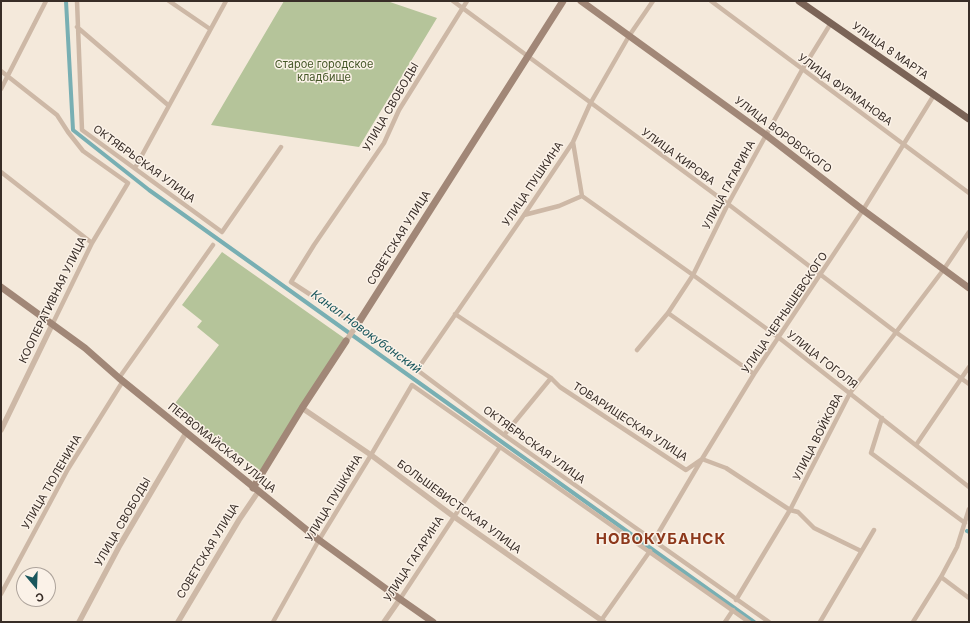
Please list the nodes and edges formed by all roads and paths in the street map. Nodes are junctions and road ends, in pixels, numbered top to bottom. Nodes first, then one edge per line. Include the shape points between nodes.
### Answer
1 (46, 1) edge
2 (77, 1) edge
3 (169, 1) edge
4 (226, 1) edge
5 (453, 1) edge
6 (467, 1) edge
7 (563, 1) edge
8 (581, 1) edge
9 (653, 1) edge
10 (711, 1) edge
11 (799, 1) edge
12 (463, 8) junction
13 (830, 23) junction
14 (77, 27) junction
15 (210, 29) junction
16 (629, 36) junction
17 (528, 58) junction
18 (802, 70) junction
19 (1, 71) edge
20 (8, 76) junction
21 (1, 89) edge
22 (934, 95) junction
23 (590, 104) junction
24 (168, 105) junction
25 (969, 119) edge
26 (766, 135) junction
27 (572, 142) junction
28 (904, 144) junction
29 (281, 147) dead end
30 (134, 168) junction
31 (1, 172) edge
32 (969, 193) edge
33 (582, 196) junction
34 (728, 204) junction
35 (863, 210) junction
36 (524, 215) junction
37 (969, 232) edge
38 (92, 243) junction
39 (213, 244) dead end
40 (944, 269) junction
41 (821, 274) junction
42 (693, 275) junction
43 (291, 282) joint
44 (1, 287) edge
45 (969, 288) edge
46 (668, 313) junction
47 (455, 314) junction
48 (52, 325) junction
49 (357, 325) junction
50 (897, 333) junction
51 (778, 337) junction
52 (346, 341) joint
53 (637, 350) dead end
54 (969, 367) edge
55 (416, 370) junction
56 (754, 374) junction
57 (551, 378) junction
58 (962, 378) junction
59 (121, 380) junction
60 (969, 384) edge
61 (412, 385) joint
62 (850, 393) junction
63 (302, 408) junction
64 (882, 418) junction
65 (1, 430) edge
66 (186, 433) junction
67 (504, 435) junction
68 (916, 445) junction
69 (500, 447) junction
70 (371, 455) junction
71 (702, 459) junction
72 (969, 487) edge
73 (256, 490) junction
74 (969, 509) edge
75 (790, 510) junction
76 (453, 516) junction
77 (965, 523) junction
78 (874, 530) dead end
79 (319, 540) junction
80 (654, 542) junction
81 (650, 551) junction
82 (862, 551) junction
83 (942, 577) junction
84 (1, 594) edge
85 (969, 598) edge
86 (400, 599) junction
87 (736, 600) junction
88 (733, 610) junction
89 (602, 621) edge
90 (78, 622) edge
91 (178, 622) edge
92 (273, 622) edge
93 (384, 622) edge
94 (433, 622) edge
95 (725, 622) edge
96 (749, 622) edge
97 (768, 622) edge
98 (820, 622) edge
99 (913, 622) edge

1 - 20 street
2 - 14 street
3 - 15 street
4 - 15 street
5 - 12 street, УЛИЦА КИРОВА
6 - 12 street, УЛИЦА СВОБОДЫ
7 - 17 main road, СОВЕТСКАЯ УЛИЦА
8 - 16 main road, УЛИЦА ВОРОВСКОГО
9 - 16 street, УЛИЦА ПУШКИНА
10 - 18 street, УЛИЦА ФУРМАНОВА
11 - 13 main road, УЛИЦА 8 МАРТА
12 - 17 street, УЛИЦА КИРОВА
12 - 43 street, УЛИЦА СВОБОДЫ via 399,110 384,143
13 - 18 street, УЛИЦА ГАГАРИНА
13 - 22 main road, УЛИЦА 8 МАРТА
14 - 24 street
14 - 30 street, ОКТЯБРЬСКАЯ УЛИЦА via 82,130
15 - 24 street
16 - 23 street, УЛИЦА ПУШКИНА
16 - 26 main road, УЛИЦА ВОРОВСКОГО
17 - 23 street, УЛИЦА КИРОВА
17 - 49 main road, СОВЕТСКАЯ УЛИЦА
18 - 26 street, УЛИЦА ГАГАРИНА
18 - 28 street, УЛИЦА ФУРМАНОВА
19 - 20 street
20 - 21 street
20 - 38 street, КООПЕРАТИВНАЯ УЛИЦА via 57,115 83,151 128,183
22 - 25 main road, УЛИЦА 8 МАРТА
22 - 28 street, УЛИЦА ЧЕРНЫШЕВСКОГО
23 - 27 street, УЛИЦА ПУШКИНА
23 - 34 street, УЛИЦА КИРОВА
24 - 30 street
26 - 34 street, УЛИЦА ГАГАРИНА
26 - 35 main road, УЛИЦА ВОРОВСКОГО
27 - 33 street
27 - 36 street, УЛИЦА ПУШКИНА
28 - 32 street, УЛИЦА ФУРМАНОВА
28 - 35 street, УЛИЦА ЧЕРНЫШЕВСКОГО
29 - 30 street, ОКТЯБРЬСКАЯ УЛИЦА via 222,232
31 - 38 street
33 - 36 street via 559,206
33 - 42 street, УЛИЦА ГОГОЛЯ
34 - 41 street, УЛИЦА КИРОВА
34 - 42 street, УЛИЦА ГАГАРИНА
35 - 40 main road, УЛИЦА ВОРОВСКОГО
35 - 41 street, УЛИЦА ЧЕРНЫШЕВСКОГО
36 - 47 street, УЛИЦА ПУШКИНА
37 - 40 street, УЛИЦА ВОЙКОВА
38 - 48 street, КООПЕРАТИВНАЯ УЛИЦА
39 - 59 street, УЛИЦА ТЮЛЕНИНА
40 - 45 main road, УЛИЦА ВОРОВСКОГО
40 - 50 street, УЛИЦА ВОЙКОВА
41 - 50 street, УЛИЦА КИРОВА
41 - 51 street, УЛИЦА ЧЕРНЫШЕВСКОГО
42 - 46 street, УЛИЦА ГАГАРИНА
42 - 51 street, УЛИЦА ГОГОЛЯ
43 - 49 street, ОКТЯБРЬСКАЯ УЛИЦА
44 - 48 main road, ПЕРВОМАЙСКАЯ УЛИЦА
46 - 53 street, УЛИЦА ГАГАРИНА
46 - 56 street
47 - 55 street, УЛИЦА ПУШКИНА
47 - 57 street, ТОВАРИЩЕСКАЯ УЛИЦА
48 - 59 main road, ПЕРВОМАЙСКАЯ УЛИЦА via 85,348
48 - 65 street, КООПЕРАТИВНАЯ УЛИЦА
49 - 52 street, СОВЕТСКАЯ УЛИЦА
49 - 55 street, ОКТЯБРЬСКАЯ УЛИЦА
50 - 58 street, УЛИЦА КИРОВА
50 - 62 street, УЛИЦА ВОЙКОВА
51 - 56 street, УЛИЦА ЧЕРНЫШЕВСКОГО
51 - 62 street, УЛИЦА ГОГОЛЯ
52 - 63 main road, СОВЕТСКАЯ УЛИЦА
54 - 58 street
55 - 67 street, ОКТЯБРЬСКАЯ УЛИЦА
56 - 71 street, УЛИЦА ЧЕРНЫШЕВСКОГО
57 - 67 street
57 - 71 street, ТОВАРИЩЕСКАЯ УЛИЦА via 560,387 686,470
58 - 60 street, УЛИЦА КИРОВА
58 - 68 street
59 - 66 main road, ПЕРВОМАЙСКАЯ УЛИЦА
59 - 84 street, УЛИЦА ТЮЛЕНИНА via 68,469
61 - 69 street, ОКТЯБРЬСКАЯ УЛИЦА
61 - 70 street, УЛИЦА ПУШКИНА
62 - 64 street, УЛИЦА ГОГОЛЯ
62 - 75 street, УЛИЦА ВОЙКОВА
63 - 70 street, БОЛЬШЕВИСТСКАЯ УЛИЦА
63 - 73 main road, СОВЕТСКАЯ УЛИЦА
64 - 68 street, УЛИЦА ГОГОЛЯ
64 - 77 street via 871,452
66 - 73 main road, ПЕРВОМАЙСКАЯ УЛИЦА
66 - 90 street, УЛИЦА СВОБОДЫ
67 - 80 street, ОКТЯБРЬСКАЯ УЛИЦА
68 - 72 street, УЛИЦА ГОГОЛЯ
69 - 76 street, УЛИЦА ГАГАРИНА
69 - 81 street, ОКТЯБРЬСКАЯ УЛИЦА
70 - 76 street, БОЛЬШЕВИСТСКАЯ УЛИЦА
70 - 79 street, УЛИЦА ПУШКИНА
71 - 75 street, ТОВАРИЩЕСКАЯ УЛИЦА via 726,468
71 - 80 street, УЛИЦА ЧЕРНЫШЕВСКОГО
73 - 79 main road, ПЕРВОМАЙСКАЯ УЛИЦА
73 - 91 street, СОВЕТСКАЯ УЛИЦА
74 - 77 street
75 - 82 street, ТОВАРИЩЕСКАЯ УЛИЦА via 798,512 814,528
75 - 87 street, УЛИЦА ВОЙКОВА
76 - 86 street, УЛИЦА ГАГАРИНА
76 - 89 street, БОЛЬШЕВИСТСКАЯ УЛИЦА
77 - 83 street via 957,547
78 - 82 street
79 - 86 main road, ПЕРВОМАЙСКАЯ УЛИЦА
79 - 92 street, УЛИЦА ПУШКИНА
80 - 87 street, ОКТЯБРЬСКАЯ УЛИЦА
81 - 88 street, ОКТЯБРЬСКАЯ УЛИЦА
81 - 89 street
82 - 98 street
83 - 85 street
83 - 99 street
86 - 93 street, УЛИЦА ГАГАРИНА
86 - 94 main road, ПЕРВОМАЙСКАЯ УЛИЦА
87 - 97 street, ОКТЯБРЬСКАЯ УЛИЦА
88 - 95 street
88 - 96 street, ОКТЯБРЬСКАЯ УЛИЦА

